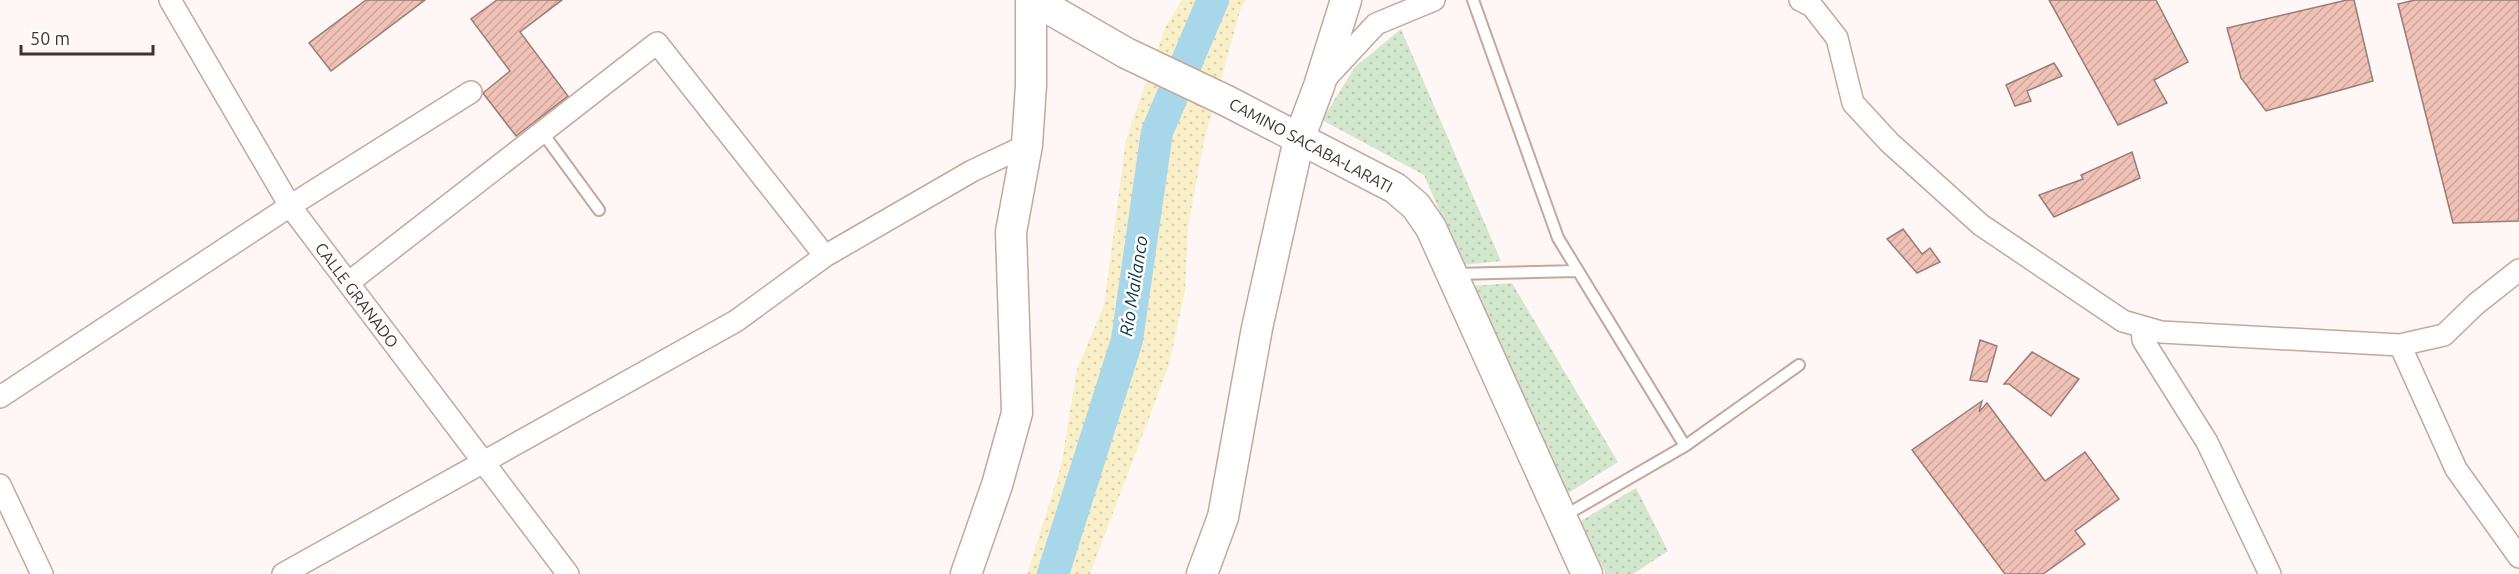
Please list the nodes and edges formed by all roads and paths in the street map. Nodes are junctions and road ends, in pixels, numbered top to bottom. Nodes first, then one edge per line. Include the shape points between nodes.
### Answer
1 (170, 0) edge
2 (1033, 0) edge
3 (1346, 0) edge
4 (1434, 0) edge
5 (1473, 0) edge
6 (1800, 0) edge
7 (1319, 86) junction
8 (471, 92) dead end
9 (542, 132) junction
10 (1299, 139) junction
11 (1027, 145) junction
12 (290, 206) junction
13 (599, 210) dead end
14 (825, 256) junction
15 (2519, 270) edge
16 (1577, 271) junction
17 (1452, 274) junction
18 (348, 283) junction
19 (2142, 328) junction
20 (2400, 345) junction
21 (1799, 365) dead end
22 (0, 397) edge
23 (1685, 446) junction
24 (484, 460) junction
25 (0, 485) edge
26 (1561, 518) junction
27 (2519, 557) edge
28 (42, 574) edge
29 (283, 574) edge
30 (568, 574) edge
31 (966, 574) edge
32 (1202, 574) edge
33 (1587, 574) edge
34 (2270, 574) edge

1 - 12 street, CALLE GRANADO
2 - 10 street, CAMINO SACABA-LARATI via 1126,54
2 - 11 street
3 - 7 street
4 - 7 street via 1376,24
5 - 16 lane via 1558,238
6 - 19 street via 1812,6 1837,38 1852,103 1890,143 1981,225 2123,321
7 - 10 street
8 - 12 street
9 - 13 lane
9 - 14 street via 657,43
9 - 18 street
10 - 17 street, CAMINO SACABA-LARATI via 1395,188 1416,206
10 - 32 street via 1257,328 1223,518
11 - 14 street via 972,171
11 - 31 street via 1011,232 1017,413
12 - 18 street, CALLE GRANADO
12 - 22 street
14 - 24 street via 736,321
15 - 20 street via 2444,335
16 - 17 lane
16 - 23 lane
17 - 26 street, CAMINO SACABA-LARATI
18 - 24 street, CALLE GRANADO
19 - 20 street
19 - 34 street via 2143,340 2207,442
20 - 27 street via 2456,469
21 - 23 lane
23 - 26 lane
24 - 29 street
24 - 30 street, CALLE GRANADO
25 - 28 street
26 - 33 street, CAMINO SACABA-LARATI

